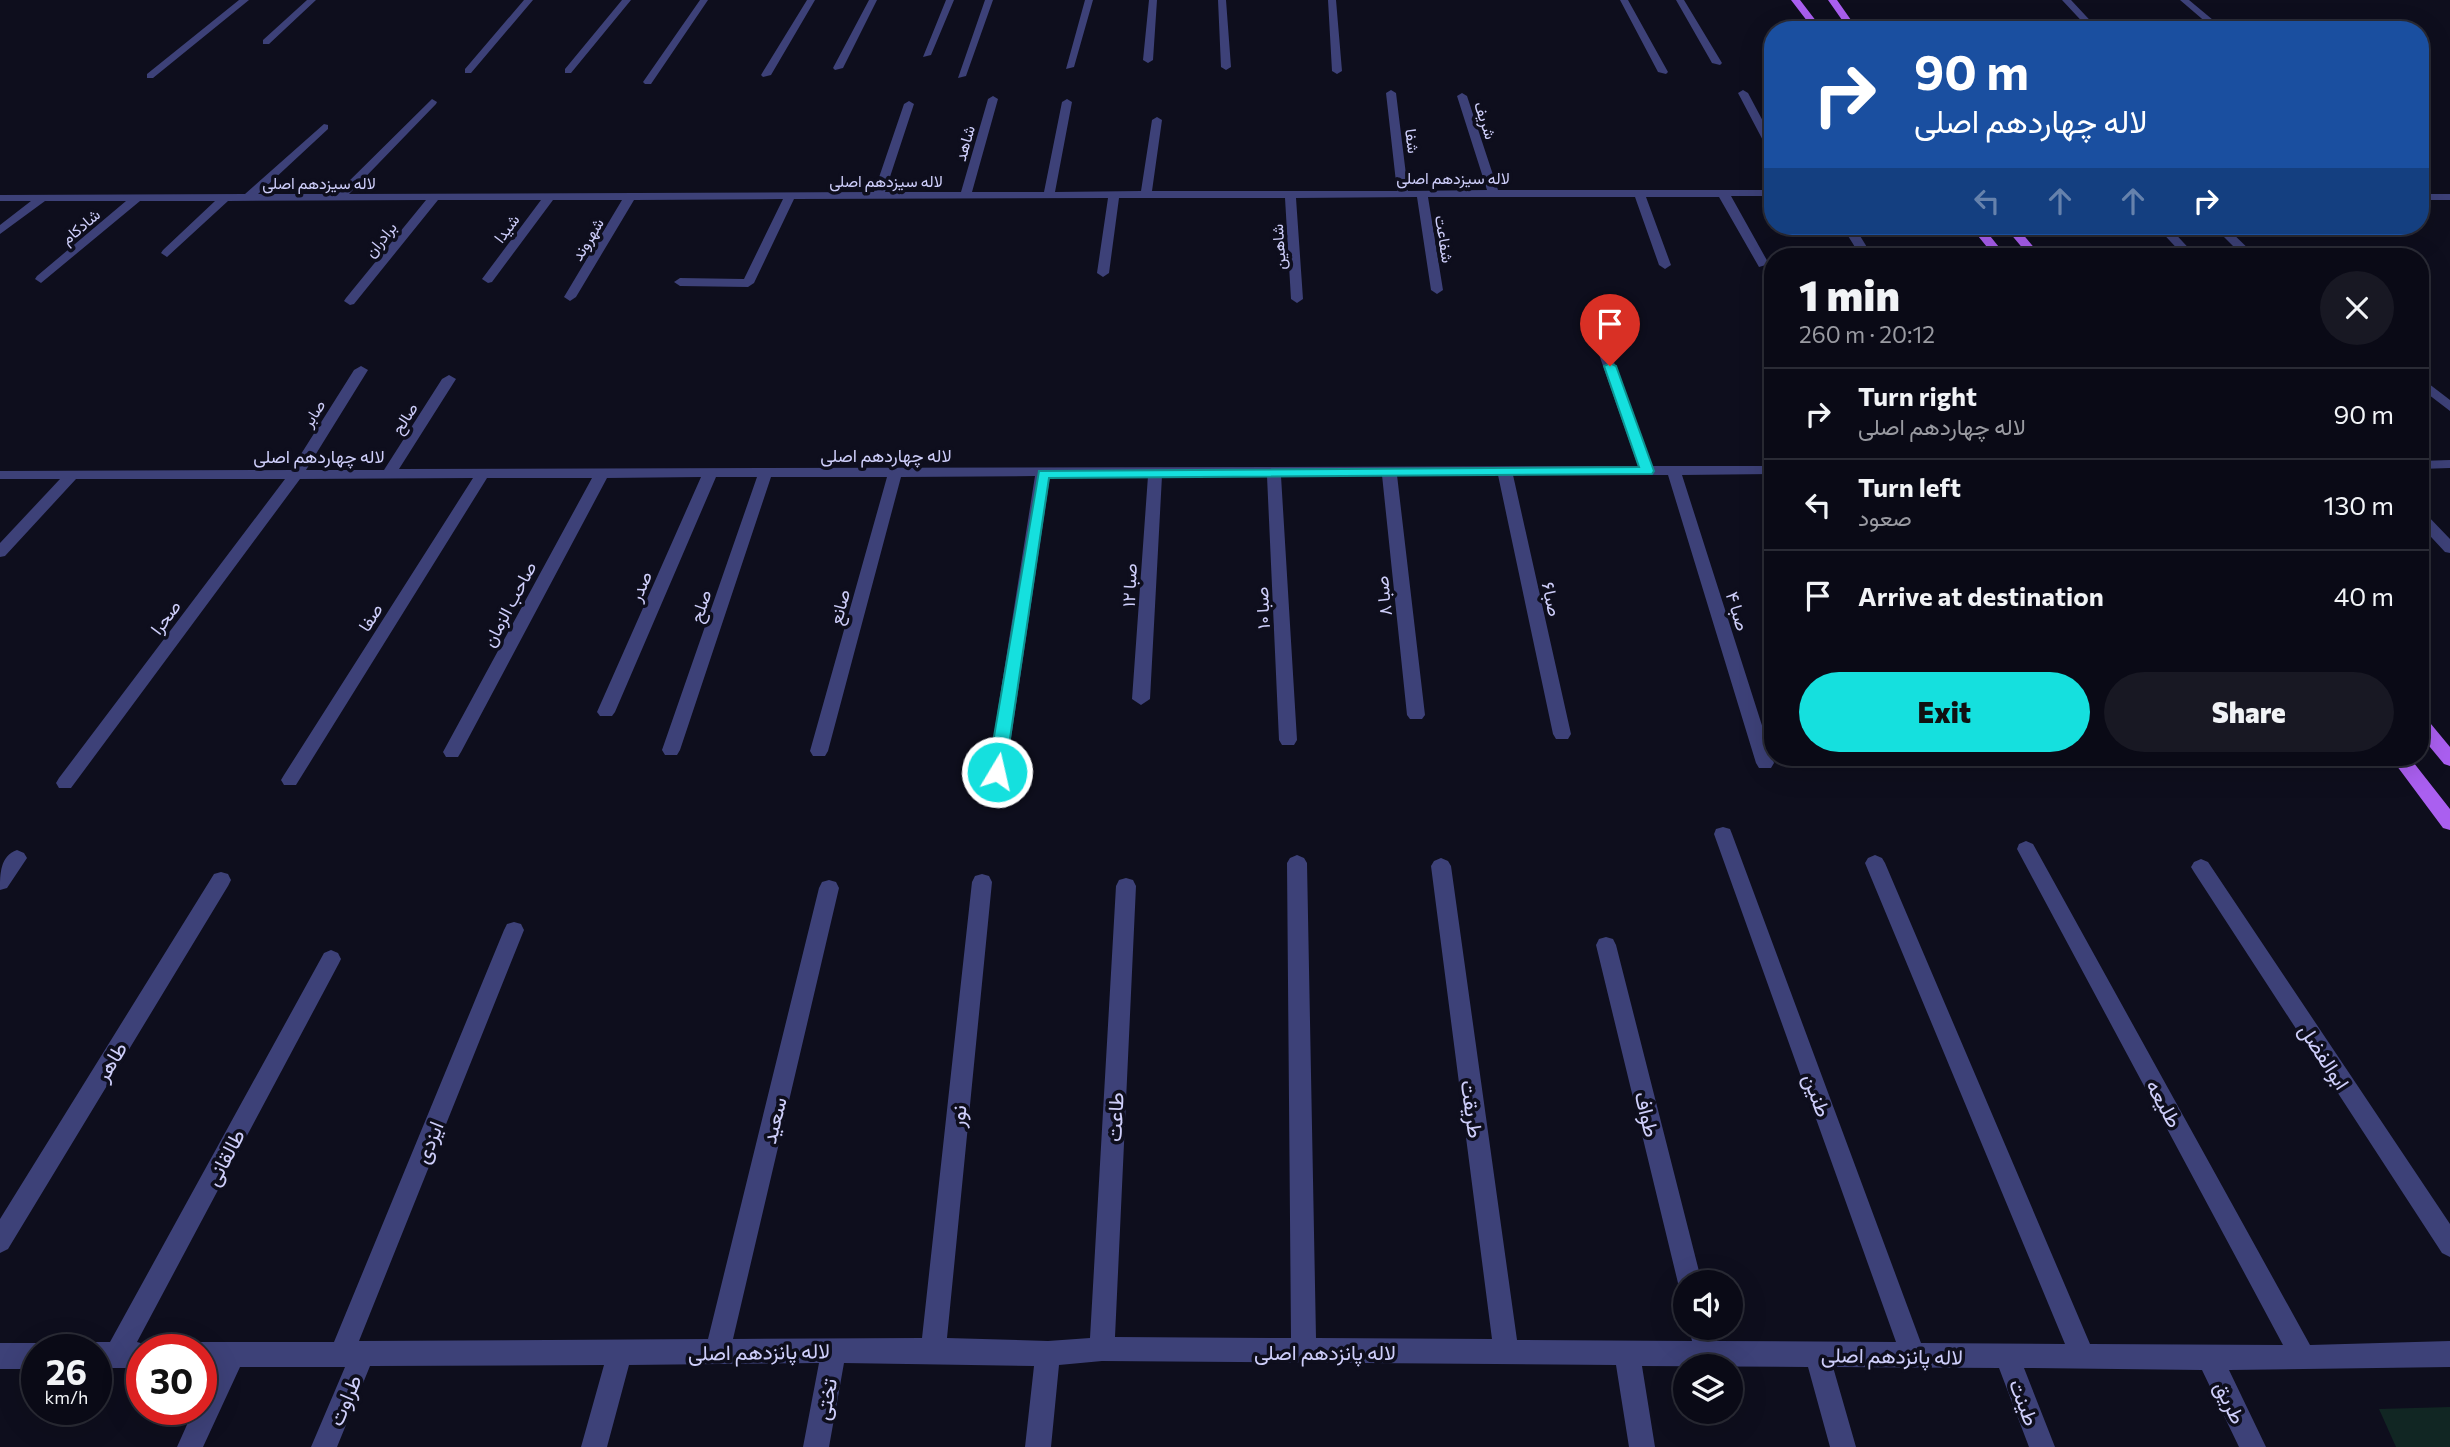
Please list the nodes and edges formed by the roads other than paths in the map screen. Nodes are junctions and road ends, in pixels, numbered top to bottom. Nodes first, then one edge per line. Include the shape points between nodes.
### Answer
1 (245, 0) edge
2 (312, 0) edge
3 (529, 0) edge
4 (627, 0) edge
5 (704, 0) edge
6 (811, 0) edge
7 (873, 0) edge
8 (950, 0) edge
9 (989, 0) edge
10 (1089, 0) edge
11 (1153, 0) edge
12 (1222, 0) edge
13 (1332, 0) edge
14 (1624, 0) edge
15 (1680, 0) edge
16 (1795, 0) edge
17 (1832, 0) edge
18 (2066, 0) edge
19 (2184, 0) edge
20 (1812, 21) edge
21 (1847, 21) edge
22 (2086, 21) edge
23 (2210, 21) edge
24 (266, 43) dead end
25 (926, 55) dead end
26 (1148, 60) dead end
27 (1717, 63) dead end
28 (1226, 66) dead end
29 (838, 68) dead end
30 (1069, 68) dead end
31 (468, 71) dead end
32 (568, 71) dead end
33 (1337, 71) dead end
34 (1663, 72) dead end
35 (766, 75) dead end
36 (150, 76) dead end
37 (961, 76) dead end
38 (648, 82) dead end
39 (1391, 93) dead end
40 (1743, 93) dead end
41 (1462, 96) dead end
42 (993, 99) dead end
43 (432, 102) dead end
44 (1068, 102) dead end
45 (909, 104) dead end
46 (1157, 120) dead end
47 (324, 127) dead end
48 (1764, 133) edge
49 (1403, 192) junction
50 (1422, 192) junction
51 (1493, 192) junction
52 (1639, 193) junction
53 (1723, 193) junction
54 (1764, 193) edge
55 (1290, 194) junction
56 (966, 195) junction
57 (1049, 195) junction
58 (1114, 195) junction
59 (1146, 195) junction
60 (630, 196) junction
61 (790, 196) junction
62 (878, 196) junction
63 (225, 197) junction
64 (248, 197) junction
65 (339, 197) junction
66 (435, 197) junction
67 (549, 197) junction
68 (2429, 197) edge
69 (2450, 197) edge
70 (0, 198) edge
71 (41, 198) junction
72 (138, 198) junction
73 (0, 231) edge
74 (2170, 235) edge
75 (2228, 235) edge
76 (2183, 248) edge
77 (2242, 248) edge
78 (167, 253) dead end
79 (1763, 264) dead end
80 (1665, 265) dead end
81 (1103, 273) dead end
82 (41, 279) dead end
83 (488, 279) dead end
84 (680, 282) dead end
85 (1437, 290) dead end
86 (570, 297) dead end
87 (1297, 299) dead end
88 (350, 301) dead end
89 (1601, 340) dead end
90 (361, 370) dead end
91 (449, 379) dead end
92 (2429, 390) edge
93 (2450, 407) edge
94 (2450, 464) edge
95 (2429, 465) edge
96 (1764, 470) edge
97 (1647, 471) junction
98 (1674, 471) junction
99 (1505, 472) junction
100 (1389, 473) junction
101 (710, 474) junction
102 (765, 474) junction
103 (895, 474) junction
104 (1043, 474) junction
105 (1155, 474) junction
106 (1274, 474) junction
107 (0, 475) edge
108 (72, 475) junction
109 (295, 475) junction
110 (387, 475) junction
111 (482, 475) junction
112 (601, 475) junction
113 (2429, 526) edge
114 (2450, 548) edge
115 (0, 552) edge
116 (1141, 699) dead end
117 (606, 712) dead end
118 (1416, 715) dead end
119 (1562, 734) dead end
120 (2429, 734) edge
121 (1288, 740) dead end
122 (671, 750) dead end
123 (819, 751) dead end
124 (452, 752) dead end
125 (2450, 759) edge
126 (1764, 760) edge
127 (2406, 766) edge
128 (997, 772) dead end
129 (290, 780) dead end
130 (65, 783) dead end
131 (2450, 822) edge
132 (1723, 834) dead end
133 (2026, 849) dead end
134 (18, 858) dead end
135 (1297, 863) dead end
136 (1875, 863) dead end
137 (1441, 866) dead end
138 (2201, 867) dead end
139 (221, 880) dead end
140 (0, 882) edge
141 (982, 882) dead end
142 (1126, 886) dead end
143 (829, 888) dead end
144 (514, 930) dead end
145 (1606, 945) dead end
146 (331, 959) dead end
147 (0, 1241) edge
148 (2450, 1245) edge
149 (1687, 1270) edge
150 (1704, 1340) edge
151 (1102, 1349) junction
152 (834, 1350) junction
153 (933, 1350) junction
154 (1304, 1350) junction
155 (620, 1352) junction
156 (717, 1352) junction
157 (1506, 1352) junction
158 (1627, 1353) junction
159 (1707, 1353) junction
160 (217, 1354) edge
161 (233, 1354) junction
162 (352, 1354) junction
163 (1048, 1354) junction
164 (1817, 1354) junction
165 (2450, 1354) edge
166 (118, 1355) edge
167 (1913, 1355) junction
168 (0, 1356) edge
169 (21, 1356) edge
170 (2007, 1356) junction
171 (2083, 1357) junction
172 (2209, 1357) junction
173 (2303, 1358) junction
174 (190, 1447) edge
175 (324, 1447) edge
176 (594, 1447) edge
177 (816, 1447) edge
178 (1038, 1447) edge
179 (1642, 1447) edge
180 (1843, 1447) edge
181 (2042, 1447) edge
182 (2253, 1447) edge

1 - 36 street
2 - 24 street
3 - 31 street
4 - 32 street
5 - 38 street
6 - 35 street
7 - 29 street
8 - 25 street
9 - 37 street
10 - 30 street
11 - 26 street
12 - 28 street
13 - 33 street
14 - 34 street
15 - 27 street
16 - 20 main road
17 - 21 main road
18 - 22 street
19 - 23 street
39 - 49 street, شفا
40 - 48 street
41 - 51 street, شریف
42 - 56 street, شاهد
43 - 65 street
44 - 57 street
45 - 62 street
46 - 59 street
47 - 64 street
49 - 50 street, لاله سیزدهم اصلی
49 - 55 street, لاله سیزدهم اصلی
50 - 51 street, لاله سیزدهم اصلی
50 - 85 street, شفاعت
51 - 52 street, لاله سیزدهم اصلی
52 - 53 street, لاله سیزدهم اصلی
52 - 80 street
53 - 54 street, لاله سیزدهم اصلی
53 - 79 street
55 - 59 street, لاله سیزدهم اصلی
55 - 87 street, شاهین
56 - 57 street, لاله سیزدهم اصلی
56 - 62 street, لاله سیزدهم اصلی
57 - 58 street, لاله سیزدهم اصلی
58 - 59 street, لاله سیزدهم اصلی
58 - 81 street
60 - 61 street, لاله سیزدهم اصلی
60 - 67 street, لاله سیزدهم اصلی
60 - 86 street, شهروند
61 - 62 street, لاله سیزدهم اصلی
61 - 84 street via 748,283
63 - 64 street, لاله سیزدهم اصلی
63 - 72 street, لاله سیزدهم اصلی
63 - 78 street
64 - 65 street, لاله سیزدهم اصلی
65 - 66 street, لاله سیزدهم اصلی
66 - 67 street, لاله سیزدهم اصلی
66 - 88 street, برادران
67 - 83 street, شیدا
68 - 69 street
70 - 71 street, لاله سیزدهم اصلی
71 - 72 street, لاله سیزدهم اصلی
71 - 73 street
72 - 82 street, شادکام
74 - 76 street
75 - 77 street
89 - 97 street
90 - 109 street, صابر
91 - 110 street, صالح
92 - 93 street
94 - 95 street
96 - 98 street, لاله چهاردهم اصلی
97 - 98 street, لاله چهاردهم اصلی
97 - 99 street, لاله چهاردهم اصلی
98 - 126 street, صبا ۴
99 - 100 street, لاله چهاردهم اصلی
99 - 119 street, صبا۶
100 - 106 street, لاله چهاردهم اصلی
100 - 118 street, صبا ۸
101 - 102 street, لاله چهاردهم اصلی
101 - 112 street, لاله چهاردهم اصلی
101 - 117 street, صدر
102 - 103 street, لاله چهاردهم اصلی
102 - 122 street, صلح
103 - 104 street, لاله چهاردهم اصلی
103 - 123 street, صانع
104 - 105 street, لاله چهاردهم اصلی
104 - 128 street
105 - 106 street, لاله چهاردهم اصلی
105 - 116 street, صبا ۱۲
106 - 121 street, صبا ۱۰
107 - 108 street, لاله چهاردهم اصلی
108 - 109 street, لاله چهاردهم اصلی
108 - 115 street
109 - 110 street, لاله چهاردهم اصلی
109 - 130 street, صحرا
110 - 111 street, لاله چهاردهم اصلی
111 - 112 street, لاله چهاردهم اصلی
111 - 129 street, صفا
112 - 124 street, صاحب الزمان
113 - 114 street
120 - 125 main road
127 - 131 main road
132 - 167 street, طنین
133 - 173 street, طلیعه
134 - 140 street
135 - 154 street
136 - 171 street
137 - 157 street, طریقت
138 - 148 street, ابوالفضل
139 - 147 street, طاهر
141 - 153 street, نور
142 - 151 street, طاعت
143 - 156 street, سعید
144 - 162 street, ایزدی
145 - 149 street, طواف
146 - 166 street, طالقانی
150 - 159 street
151 - 154 street, لاله پانزدهم اصلی
151 - 163 street, لاله پانزدهم اصلی
152 - 153 street, لاله پانزدهم اصلی
152 - 156 street, لاله پانزدهم اصلی
152 - 177 street, تختی
153 - 163 street, لاله پانزدهم اصلی
154 - 157 street, لاله پانزدهم اصلی
155 - 156 street, لاله پانزدهم اصلی
155 - 162 street, لاله پانزدهم اصلی
155 - 176 street
157 - 158 street, لاله پانزدهم اصلی
158 - 159 street, لاله پانزدهم اصلی
158 - 179 street
159 - 164 street, لاله پانزدهم اصلی
160 - 161 street, لاله پانزدهم اصلی
161 - 162 street, لاله پانزدهم اصلی
161 - 174 street
162 - 175 street, طراوت
163 - 178 street
164 - 167 street, لاله پانزدهم اصلی
164 - 180 street
165 - 173 street, لاله پانزدهم اصلی
167 - 170 street, لاله پانزدهم اصلی
168 - 169 street
170 - 171 street, لاله پانزدهم اصلی
170 - 181 street, طینت
171 - 172 street, لاله پانزدهم اصلی
172 - 173 street, لاله پانزدهم اصلی
172 - 182 street, طریق

